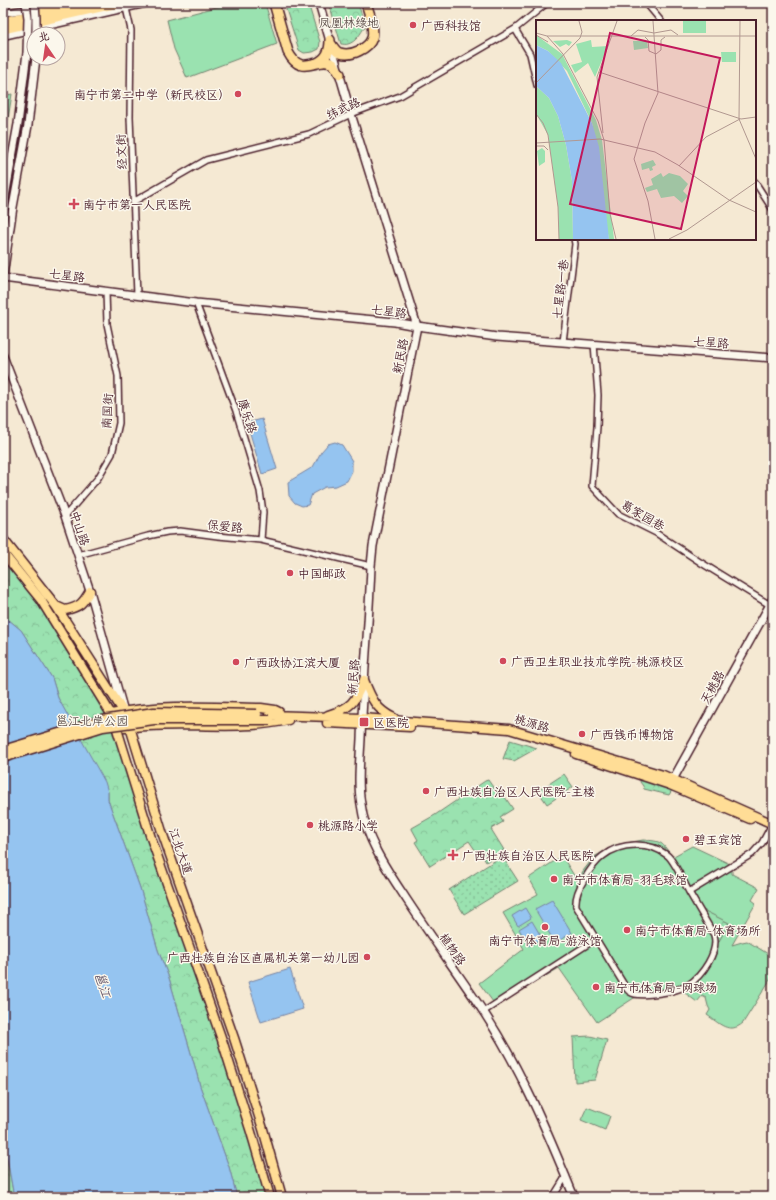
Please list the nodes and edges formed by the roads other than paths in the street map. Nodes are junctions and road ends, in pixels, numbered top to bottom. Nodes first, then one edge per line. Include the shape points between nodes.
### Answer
1 (26, 3) edge
2 (35, 3) edge
3 (54, 3) edge
4 (84, 3) edge
5 (148, 3) edge
6 (274, 3) edge
7 (319, 3) edge
8 (366, 3) edge
9 (547, 3) edge
10 (646, 3) edge
11 (122, 6) edge
12 (3, 12) edge
13 (661, 20) edge
14 (3, 22) edge
15 (36, 26) edge
16 (3, 29) edge
17 (515, 29) junction
18 (3, 36) edge
19 (331, 42) junction
20 (350, 53) junction
21 (317, 63) junction
22 (35, 66) edge
23 (340, 74) junction
24 (536, 81) edge
25 (351, 114) junction
26 (756, 184) edge
27 (5, 185) edge
28 (133, 202) junction
29 (3, 208) edge
30 (773, 210) edge
31 (574, 240) edge
32 (3, 277) edge
33 (106, 291) junction
34 (137, 295) junction
35 (196, 303) junction
36 (417, 326) junction
37 (563, 342) junction
38 (594, 344) junction
39 (3, 356) edge
40 (773, 358) edge
41 (65, 516) junction
42 (3, 539) edge
43 (261, 540) junction
44 (3, 553) edge
45 (78, 555) junction
46 (371, 566) junction
47 (90, 591) junction
48 (772, 602) edge
49 (56, 606) junction
50 (364, 680) junction
51 (124, 711) junction
52 (111, 714) junction
53 (270, 717) junction
54 (320, 717) junction
55 (288, 718) junction
56 (361, 721) junction
57 (400, 721) junction
58 (130, 727) junction
59 (117, 729) junction
60 (3, 750) edge
61 (3, 758) edge
62 (671, 782) junction
63 (772, 827) edge
64 (689, 892) junction
65 (596, 939) junction
66 (483, 1012) junction
67 (566, 1176) junction
68 (270, 1197) edge
69 (282, 1197) edge
70 (552, 1197) edge
71 (574, 1197) edge

1 - 27 main road, bridge via 27,53 18,124
2 - 15 main road, bridge
3 - 12 street
4 - 14 highway
5 - 11 street
6 - 21 highway via 291,57 306,66
7 - 19 main road, 新民路
8 - 20 highway via 372,37 369,45
9 - 17 street, 纬武路
10 - 13 street
11 - 16 highway
11 - 18 street
11 - 28 street, 经文街 via 131,30 130,117
17 - 24 street via 530,54
17 - 25 street, 纬武路 via 400,96
19 - 20 highway via 339,53
19 - 21 highway via 325,58
19 - 23 main road, 新民路
20 - 23 highway via 341,62
21 - 23 highway via 333,65
22 - 32 main road
23 - 25 main road, 新民路
25 - 28 street, 纬武路 via 310,134 206,160
25 - 36 main road, 新民路
26 - 30 street
27 - 29 main road
28 - 34 street, 经文街
31 - 37 street, 七星路一巷
32 - 33 main road, 七星路
33 - 34 main road, 七星路
33 - 41 street, 南国街 via 107,324 118,376 119,423 112,454 98,478
34 - 35 main road, 七星路
35 - 36 main road, 七星路
35 - 43 street, 康乐路 via 236,411 260,491 263,512
36 - 37 main road, 七星路 via 498,337
36 - 46 main road, 新民路
37 - 38 main road, 七星路
38 - 40 main road, 七星路
38 - 48 street, 葛家园巷 via 598,395 592,486 618,514 656,533 700,562
39 - 41 main road, 中山路
41 - 45 main road, 中山路
42 - 49 main road, 江北大道
43 - 45 street, 保爱路 via 174,531
43 - 46 street, 保爱路
44 - 52 main road, 江北大道 via 41,600
45 - 47 main road, 中山路
46 - 50 main road, 新民路
47 - 49 main road via 85,601 78,606 65,610
47 - 51 main road, 中山路
48 - 62 main road, 天桃路
49 - 51 main road, 江北大道
50 - 54 main road via 353,703 344,709
50 - 56 main road, 新民路
50 - 57 main road via 378,707
51 - 52 main road
51 - 55 main road via 160,707 261,708 275,710
51 - 58 main road, 江北大道
52 - 59 main road, 江北大道
53 - 55 main road, 桃源路
53 - 60 main road, bridge via 154,712 102,720
53 - 61 main road, bridge via 154,720 104,727
54 - 55 main road, 桃源路
54 - 56 main road, 桃源路
55 - 56 main road, 桃源路
55 - 58 main road via 272,724
56 - 57 main road, 桃源路
56 - 62 main road, 桃源路 via 509,733
56 - 66 main road, 植物路 via 359,786 361,805 373,844 422,924
57 - 62 main road, 桃源路 via 509,729
58 - 59 main road
58 - 69 main road, 江北大道 via 163,835 234,1038
59 - 68 main road, 江北大道 via 150,838 222,1040
62 - 63 main road, 桃源路
63 - 64 street via 752,854
64 - 65 street via 669,856 660,850 647,845 632,845 604,855 582,884 575,900
64 - 65 street via 716,941 710,960 702,973 687,985 671,992 638,995 631,993
65 - 66 street
66 - 67 main road, 植物路 via 514,1064
67 - 70 street
67 - 71 main road, 植物路

